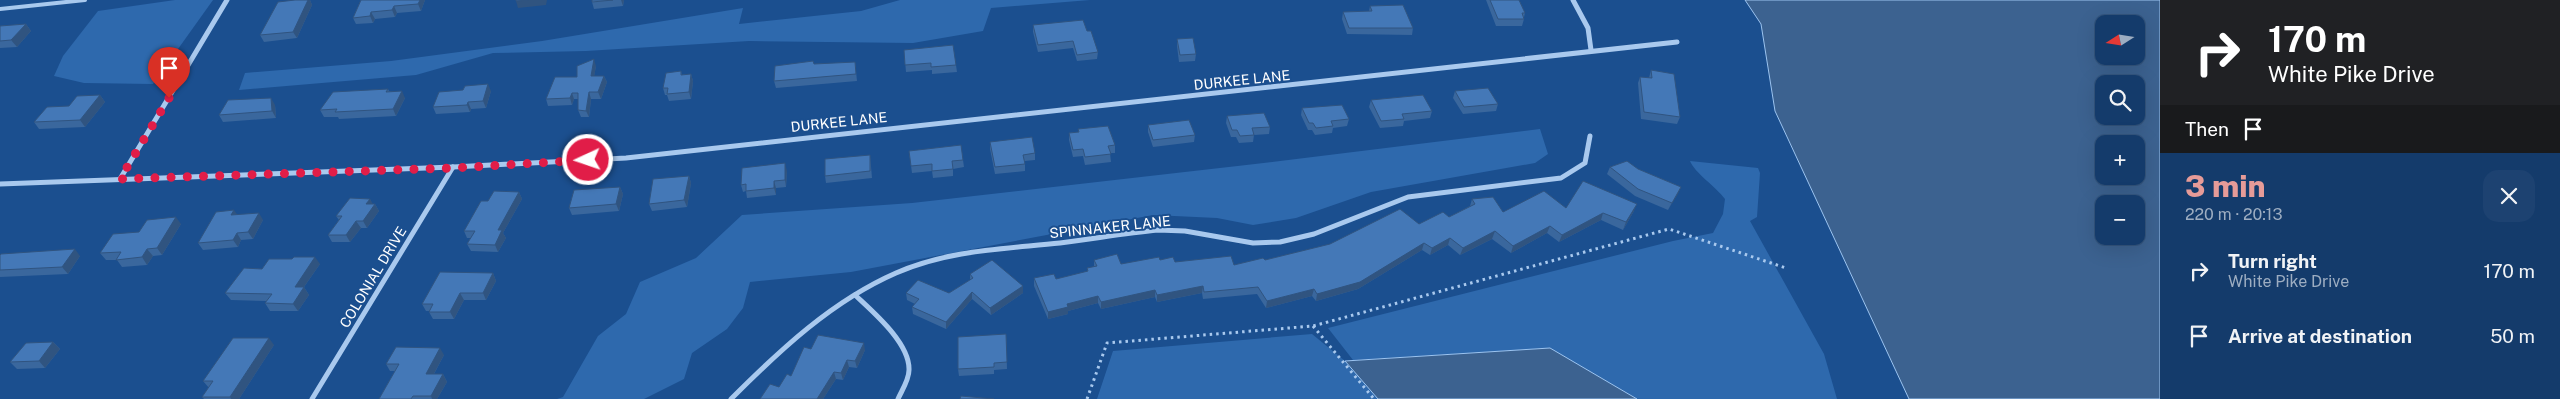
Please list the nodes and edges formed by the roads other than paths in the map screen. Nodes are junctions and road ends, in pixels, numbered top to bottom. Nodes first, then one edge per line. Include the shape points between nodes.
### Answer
1 (85, 0) edge
2 (227, 0) edge
3 (1573, 0) edge
4 (0, 9) edge
5 (1677, 42) dead end
6 (1591, 50) junction
7 (1590, 136) dead end
8 (453, 168) junction
9 (120, 179) junction
10 (0, 184) edge
11 (855, 295) junction
12 (312, 399) edge
13 (731, 399) edge
14 (898, 399) edge

1 - 4 lane
2 - 9 street
3 - 6 street via 1588,28
5 - 6 street, DURKEE LANE
6 - 8 street, DURKEE LANE via 1252,91 626,158
7 - 11 street, SPINNAKER LANE via 1585,163 1561,178 1408,197 1385,203 1311,236 1249,243 1171,230 979,252 896,273
8 - 9 street, DURKEE LANE
8 - 12 street, COLONIAL DRIVE
9 - 10 street, DURKEE LANE
11 - 13 street, SPINNAKER LANE via 793,341
11 - 14 street via 890,330 904,350 910,368

